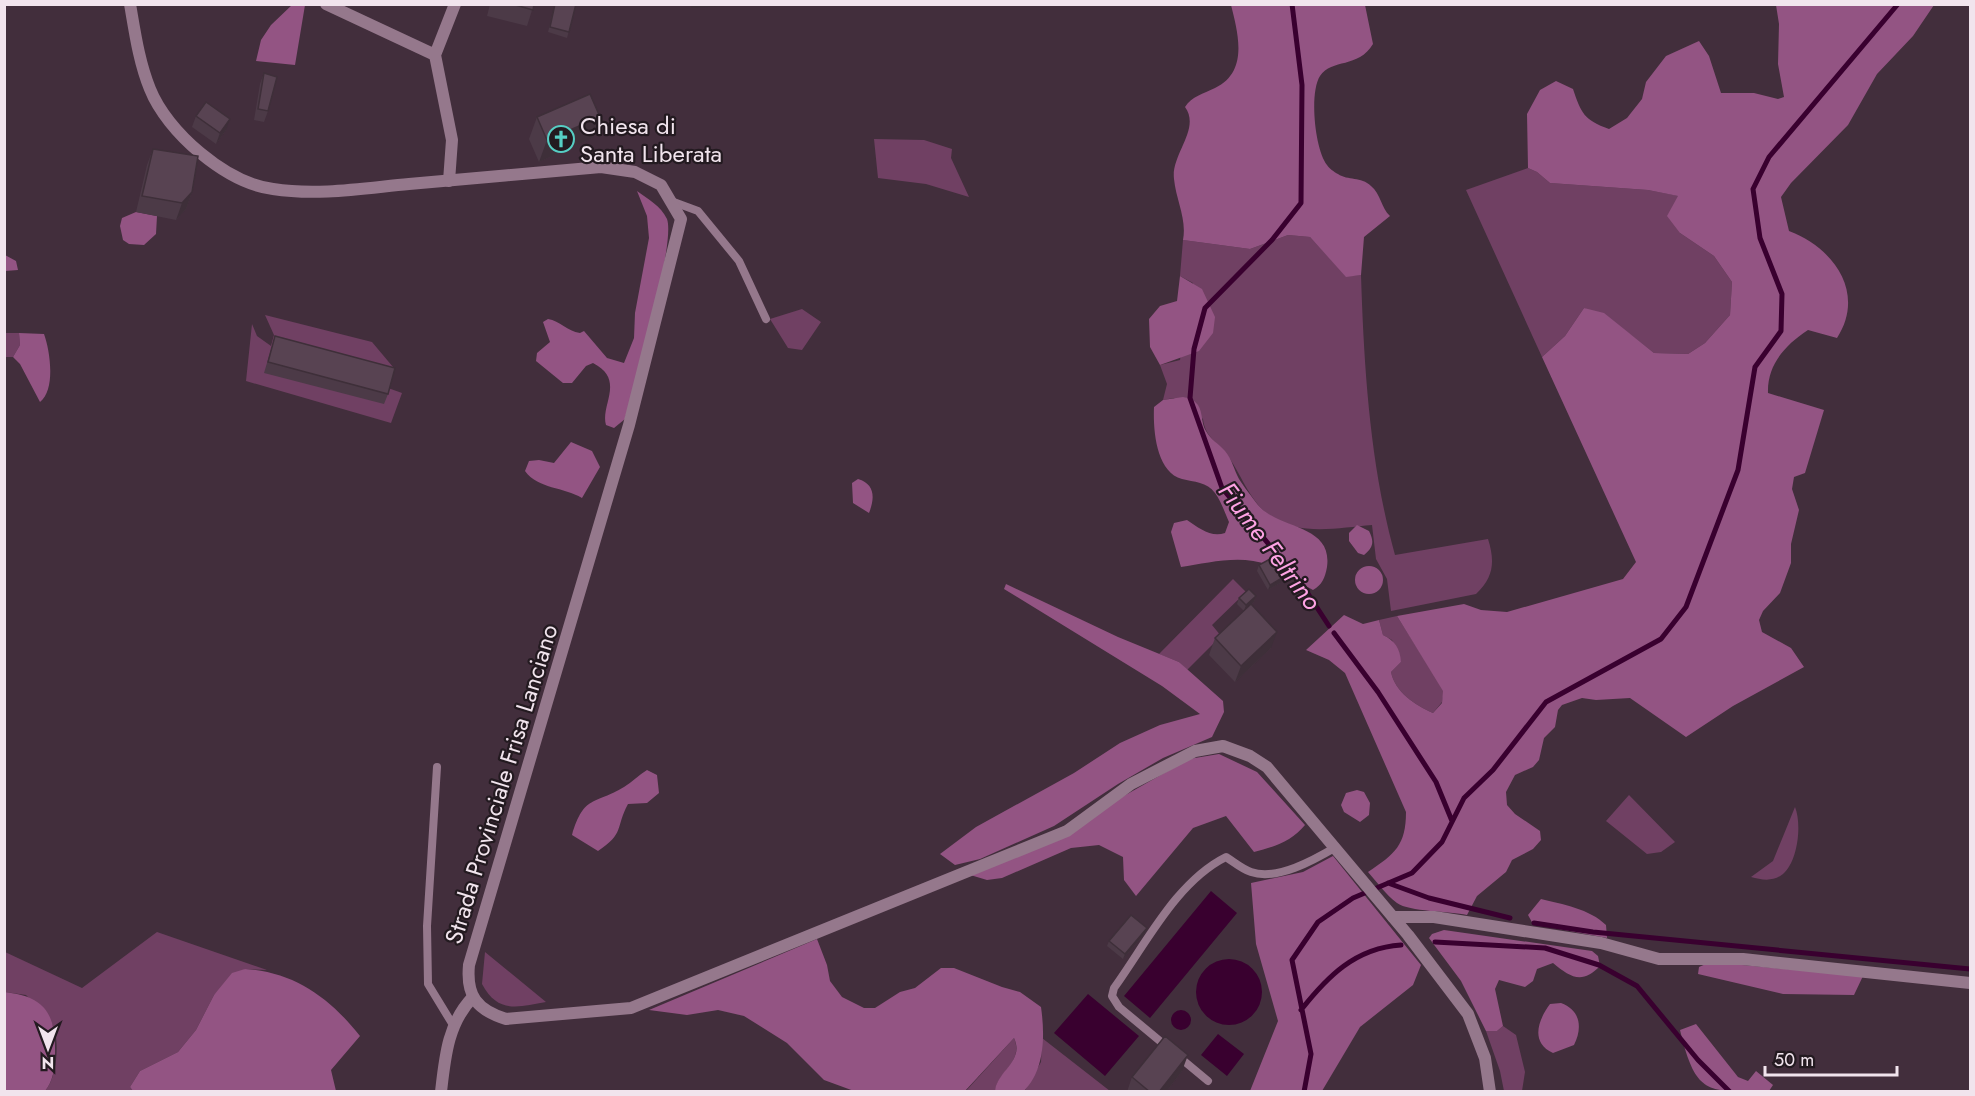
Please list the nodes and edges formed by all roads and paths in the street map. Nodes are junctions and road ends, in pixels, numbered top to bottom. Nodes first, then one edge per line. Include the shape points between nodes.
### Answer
1 (130, 4) edge
2 (327, 4) edge
3 (455, 4) edge
4 (435, 55) junction
5 (449, 181) junction
6 (670, 201) junction
7 (766, 319) dead end
8 (436, 767) dead end
9 (1336, 847) junction
10 (1393, 917) junction
11 (1971, 983) edge
12 (473, 997) junction
13 (453, 1025) junction
14 (1208, 1081) dead end
15 (441, 1092) edge
16 (1490, 1092) edge

1 - 5 street, Strada Provinciale Frisa Lanciano via 138,50 151,91 195,149 227,172 252,185 321,192
2 - 4 street
3 - 4 street
4 - 5 street via 452,140
5 - 6 street, Strada Provinciale Frisa Lanciano via 600,167 634,172 661,185
6 - 7 lane via 698,211 739,261
6 - 12 street, Strada Provinciale Frisa Lanciano via 681,219 629,425 469,965
8 - 13 lane via 427,926 428,984
9 - 10 street
9 - 12 street via 1267,767 1251,756 1223,746 1195,751 1131,784 1067,831 631,1008 506,1019 487,1013
9 - 14 lane via 1286,870 1252,872 1226,857 1209,865 1173,903 1114,988 1112,996 1119,1007
10 - 11 street via 1434,917 1601,943 1659,959 1743,959
10 - 16 street via 1468,1014 1485,1058
12 - 13 street
13 - 15 street

